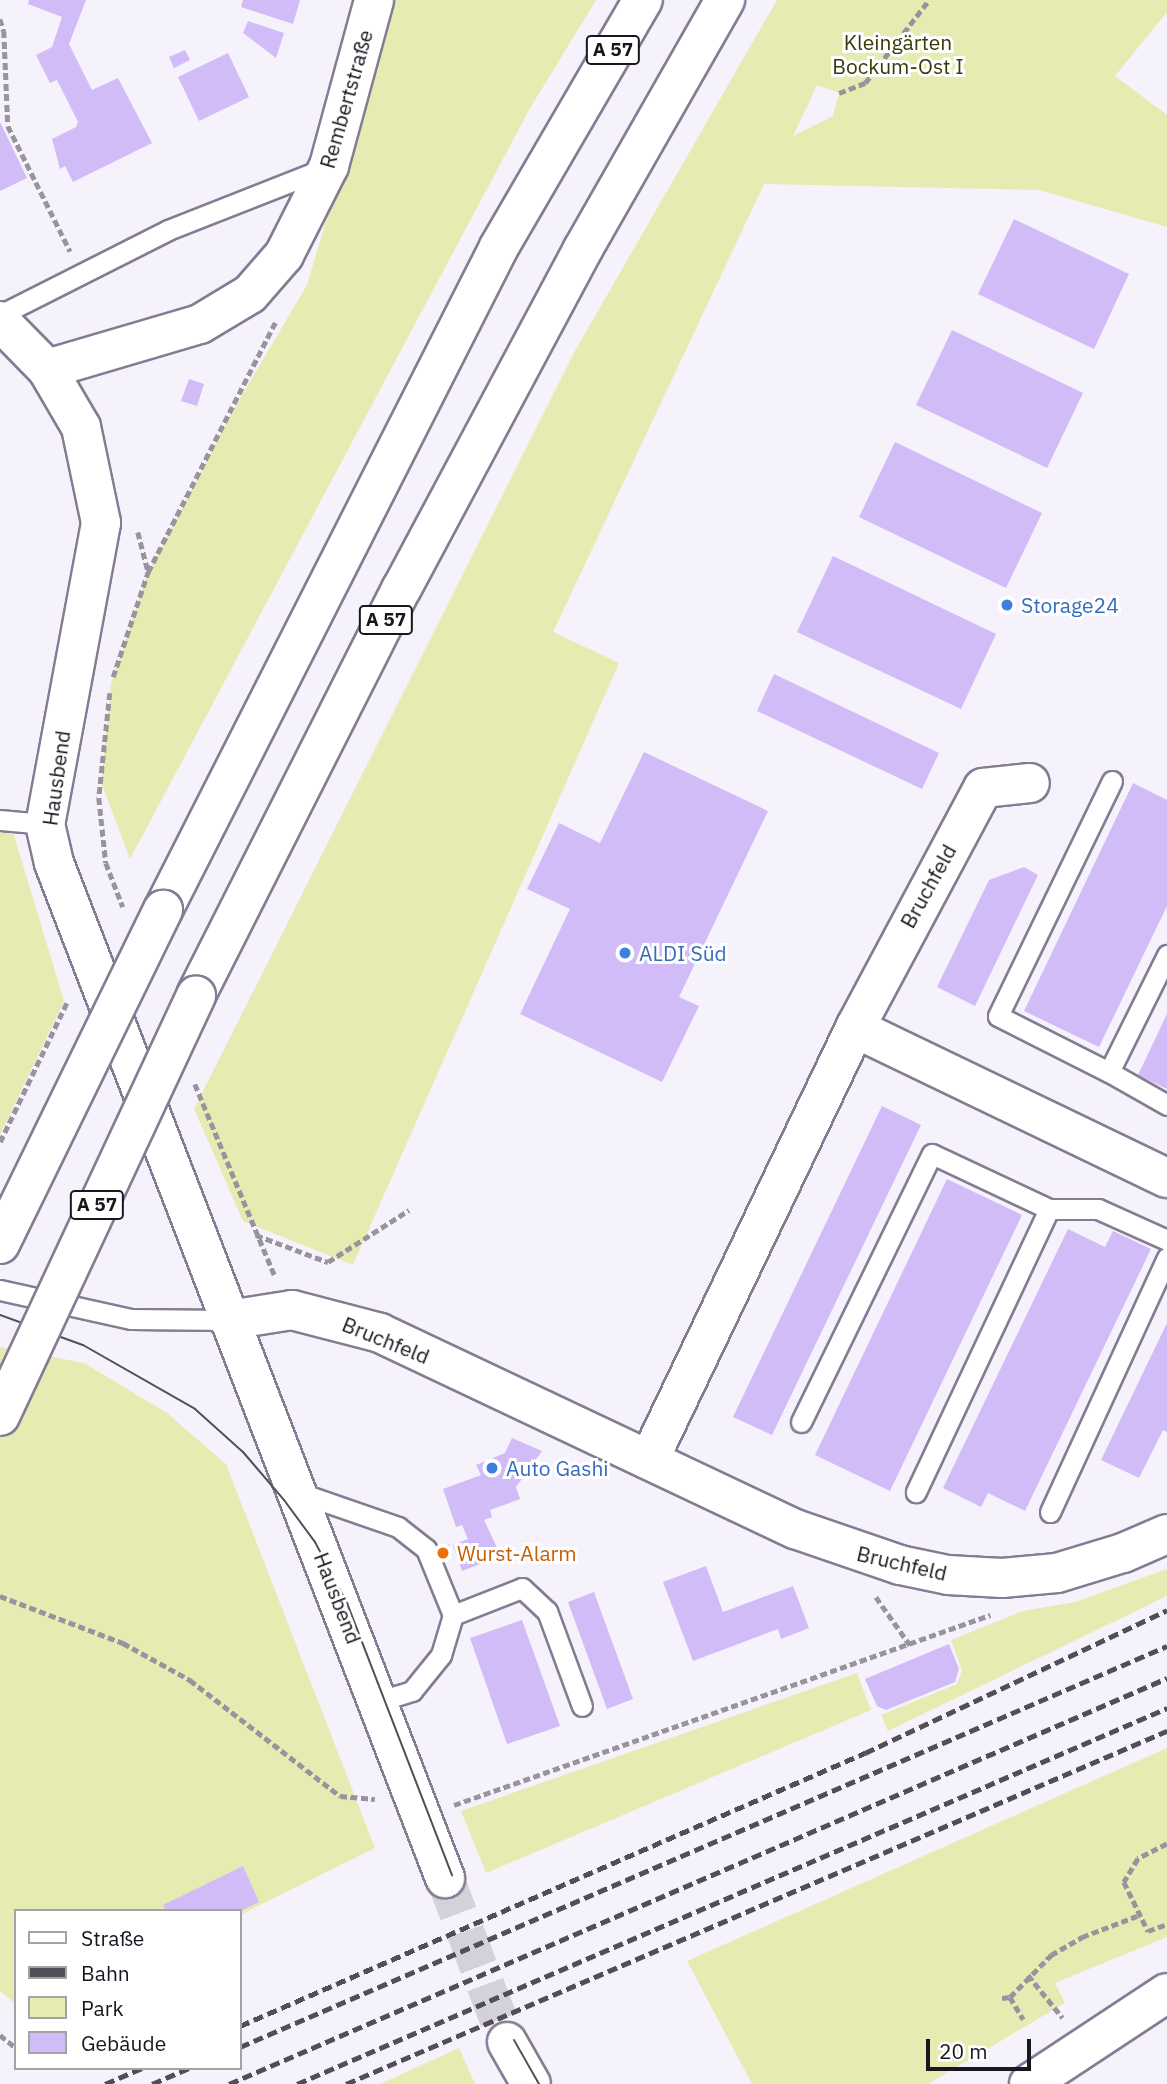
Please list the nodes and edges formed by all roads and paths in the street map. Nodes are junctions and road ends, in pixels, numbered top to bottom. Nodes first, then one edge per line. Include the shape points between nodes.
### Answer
1 (374, 0) edge
2 (643, 0) edge
3 (725, 0) edge
4 (929, 0) edge
5 (0, 19) edge
6 (839, 93) dead end
7 (329, 166) junction
8 (54, 222) dead end
9 (280, 312) dead end
10 (0, 315) edge
11 (0, 321) edge
12 (47, 369) junction
13 (148, 572) dead end
14 (1112, 781) dead end
15 (1030, 783) dead end
16 (0, 820) edge
17 (45, 824) junction
18 (1167, 955) edge
19 (88, 958) junction
20 (855, 1028) junction
21 (1109, 1072) junction
22 (1167, 1105) edge
23 (0, 1142) edge
24 (1167, 1178) edge
25 (1049, 1209) junction
26 (409, 1210) dead end
27 (255, 1235) dead end
28 (1167, 1240) edge
29 (0, 1244) edge
30 (1167, 1258) edge
31 (0, 1290) edge
32 (229, 1320) junction
33 (0, 1416) edge
34 (801, 1422) dead end
35 (649, 1460) junction
36 (297, 1492) junction
37 (916, 1492) dead end
38 (1050, 1512) dead end
39 (1167, 1534) edge
40 (0, 1596) edge
41 (997, 1612) dead end
42 (453, 1615) junction
43 (377, 1702) junction
44 (582, 1706) dead end
45 (415, 1803) junction
46 (1167, 1844) edge
47 (445, 1878) tunnel mouth
48 (1137, 1916) junction
49 (1167, 1924) edge
50 (1028, 1975) junction
51 (1167, 1993) edge
52 (1010, 1997) junction
53 (1002, 1998) dead end
54 (1023, 2019) dead end
55 (0, 2035) edge
56 (508, 2042) tunnel mouth
57 (14, 2046) edge
58 (1086, 2046) junction
59 (531, 2084) edge
60 (1029, 2084) edge

1 - 7 main road, Rembertstraße
2 - 29 main road, A 57, bridge via 499,247 163,910
3 - 33 main road, A 57, bridge via 583,248 402,588 197,995
4 - 6 path via 865,83
5 - 8 path via 5,30 8,126
7 - 10 lane via 168,230
7 - 12 main road, Rembertstraße via 284,255 250,294 158,340 97,351
9 - 13 path
11 - 12 main road, Hausbend
12 - 17 main road, Hausbend via 81,427 101,523
14 - 21 lane via 998,1016
15 - 20 main road, Bruchfeld via 983,788
16 - 17 lane
17 - 19 main road, Hausbend
18 - 21 lane
19 - 23 path
19 - 32 main road, Hausbend
20 - 24 main road
20 - 35 main road, Bruchfeld
21 - 22 lane
25 - 28 lane via 1098,1209
25 - 34 lane via 932,1154
25 - 37 lane
26 - 27 path via 328,1262
30 - 38 lane
31 - 32 lane via 131,1319
32 - 35 main road, Bruchfeld via 292,1310 380,1333
32 - 36 main road, Hausbend
35 - 39 main road, Bruchfeld via 842,1549 948,1575 1002,1578 1057,1573
36 - 42 lane via 398,1527 426,1549
36 - 43 main road, Hausbend
40 - 45 path via 123,1643 190,1680 340,1796
41 - 45 path via 453,1805
42 - 43 lane via 441,1656 412,1690
42 - 44 lane via 523,1588 547,1611
43 - 45 main road, Hausbend
45 - 47 main road, Hausbend
46 - 48 path via 1138,1859 1124,1882
48 - 49 path via 1147,1931
48 - 50 path via 1082,1937
50 - 52 path
50 - 58 path
51 - 58 main road
52 - 53 path
52 - 54 path
55 - 57 path
56 - 59 main road
58 - 60 main road

